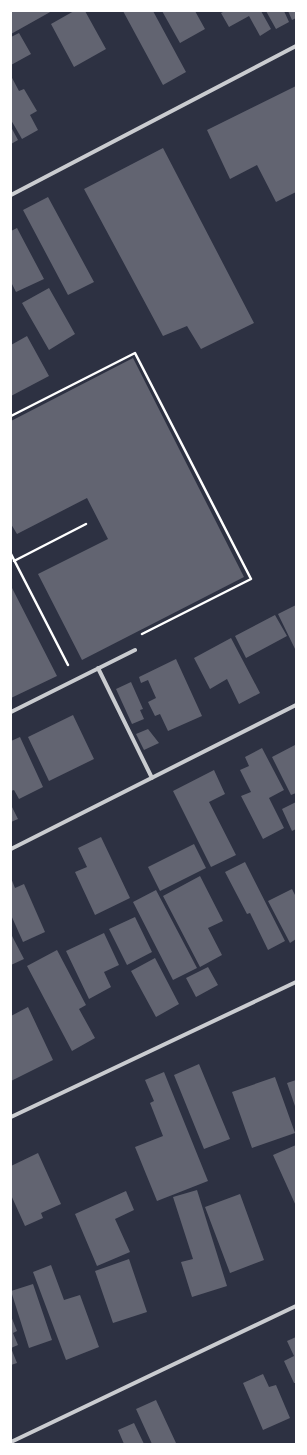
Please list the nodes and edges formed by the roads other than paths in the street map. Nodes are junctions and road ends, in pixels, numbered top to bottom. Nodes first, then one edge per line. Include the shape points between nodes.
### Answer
1 (296, 46) edge
2 (11, 195) edge
3 (135, 650) dead end
4 (98, 668) junction
5 (296, 705) edge
6 (11, 712) edge
7 (152, 778) junction
8 (11, 849) edge
9 (296, 982) edge
10 (11, 1117) edge
11 (296, 1306) edge
12 (11, 1442) edge

1 - 2 street
3 - 4 street
4 - 6 street
4 - 7 street
5 - 7 street
7 - 8 street
9 - 10 street
11 - 12 street

